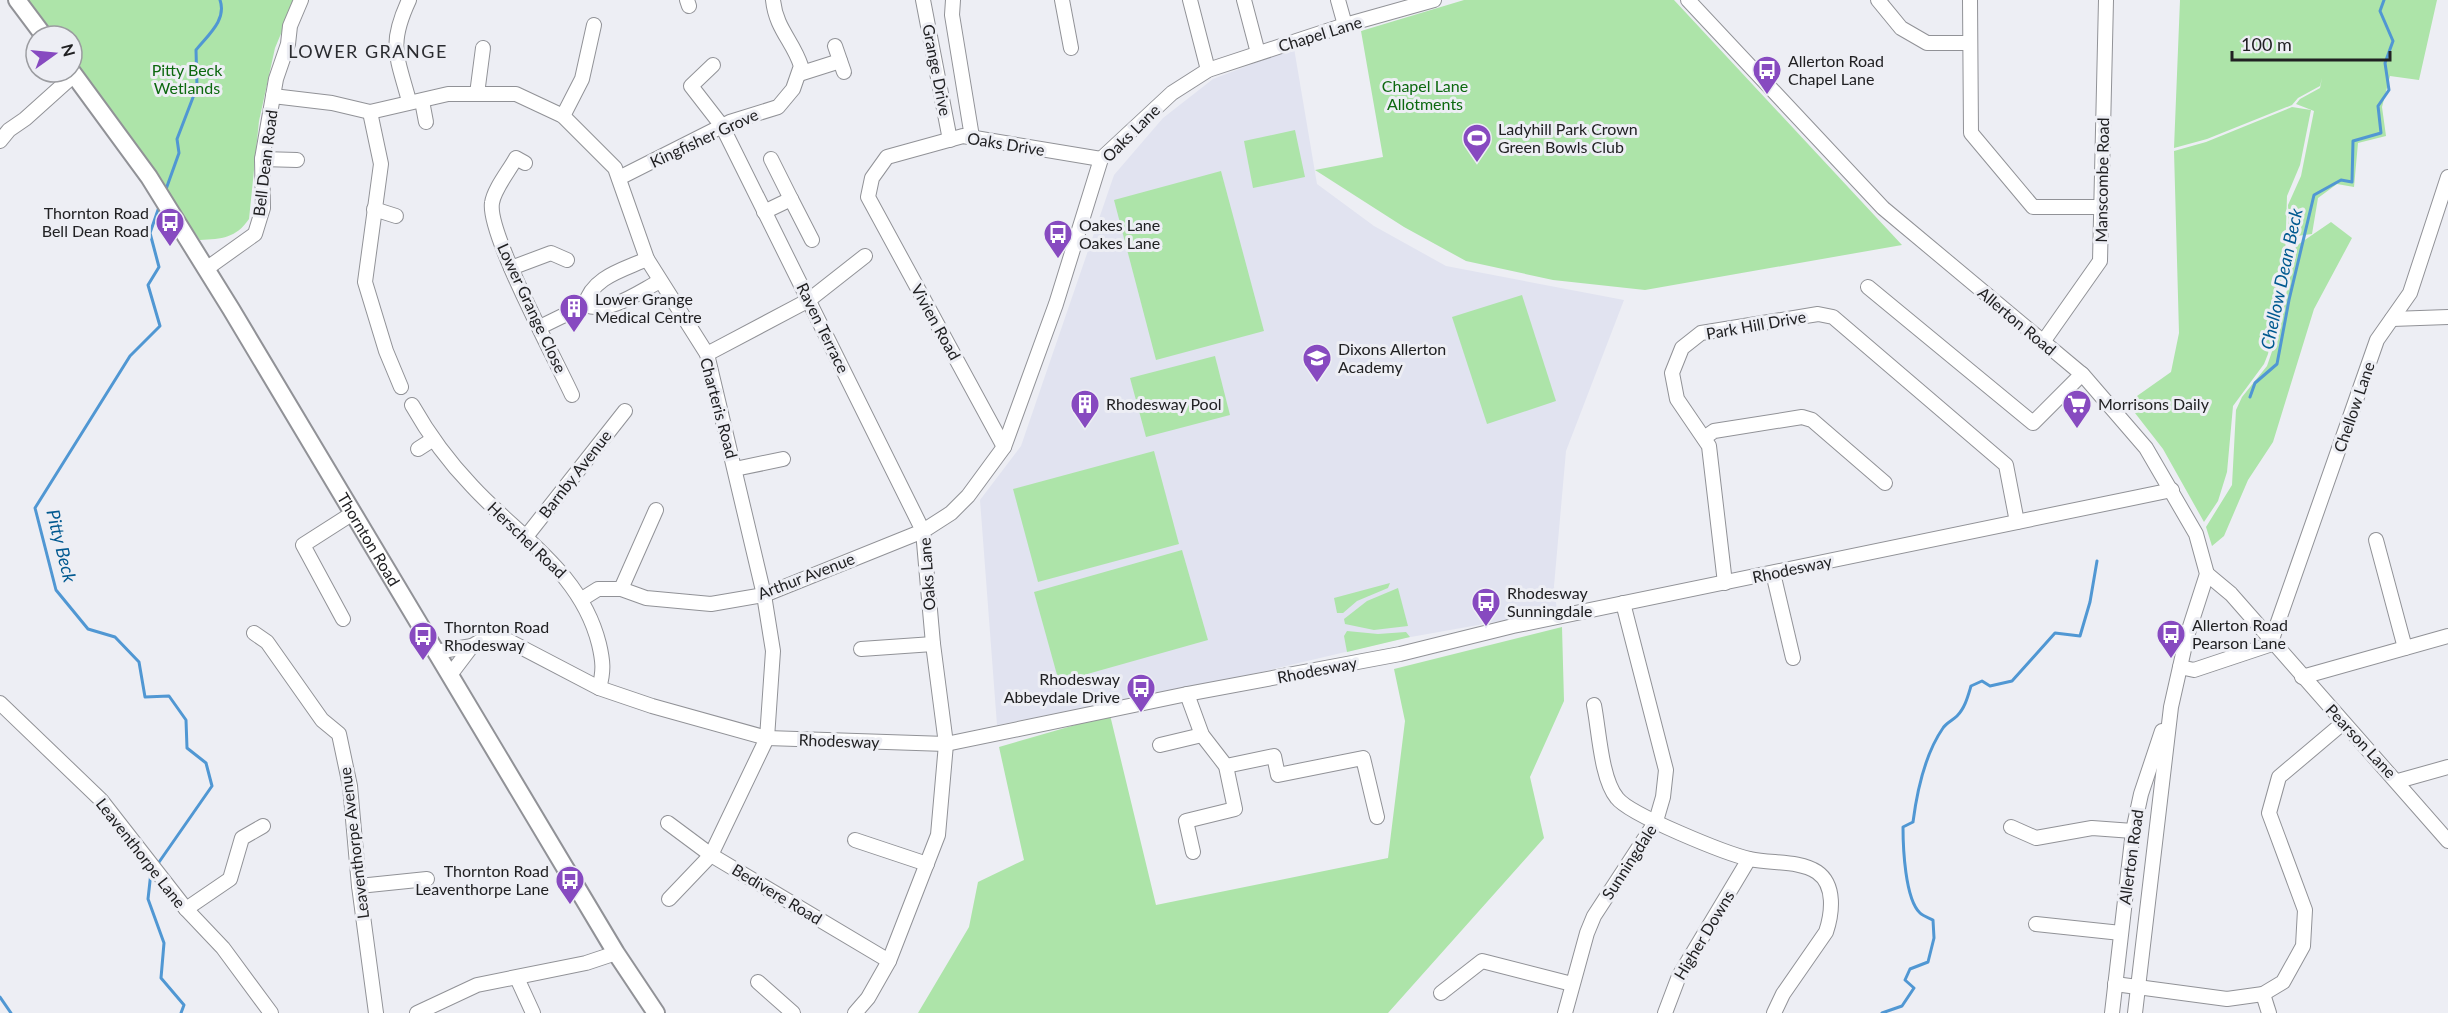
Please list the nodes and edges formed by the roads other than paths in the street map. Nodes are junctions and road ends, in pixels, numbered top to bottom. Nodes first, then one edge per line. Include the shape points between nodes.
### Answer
1 (17, 0) edge
2 (301, 0) edge
3 (409, 0) edge
4 (774, 0) edge
5 (923, 0) edge
6 (952, 0) edge
7 (1062, 0) edge
8 (1191, 0) edge
9 (1244, 0) edge
10 (1338, 0) edge
11 (1434, 0) edge
12 (1688, 0) edge
13 (1878, 0) edge
14 (1970, 0) edge
15 (2106, 0) edge
16 (1418, 2) edge
17 (35, 24) edge
18 (594, 25) dead end
19 (1345, 25) junction
20 (1970, 43) junction
21 (835, 46) dead end
22 (483, 48) dead end
23 (1071, 48) dead end
24 (1258, 53) junction
25 (713, 65) dead end
26 (1208, 70) junction
27 (799, 74) junction
28 (62, 84) edge
29 (80, 84) edge
30 (477, 94) junction
31 (273, 96) junction
32 (415, 101) junction
33 (370, 112) junction
34 (563, 116) junction
35 (426, 122) dead end
36 (722, 126) junction
37 (972, 138) junction
38 (950, 140) junction
39 (0, 141) edge
40 (262, 159) junction
41 (771, 159) dead end
42 (1101, 159) junction
43 (297, 160) dead end
44 (525, 164) dead end
45 (2448, 177) edge
46 (619, 178) junction
47 (868, 197) joint
48 (791, 199) junction
49 (2101, 207) junction
50 (374, 209) junction
51 (764, 212) junction
52 (396, 216) dead end
53 (812, 240) dead end
54 (865, 256) dead end
55 (647, 258) junction
56 (567, 260) dead end
57 (511, 268) junction
58 (206, 270) junction
59 (660, 282) junction
60 (1868, 287) dead end
61 (809, 300) junction
62 (585, 305) junction
63 (2448, 317) edge
64 (2392, 319) junction
65 (540, 327) junction
66 (2043, 342) junction
67 (707, 354) junction
68 (2082, 374) junction
69 (401, 387) dead end
70 (572, 394) dead end
71 (412, 405) dead end
72 (625, 411) dead end
73 (1704, 438) junction
74 (432, 440) junction
75 (1004, 447) junction
76 (418, 449) dead end
77 (783, 459) dead end
78 (735, 469) junction
79 (1885, 483) dead end
80 (2172, 490) junction
81 (656, 510) dead end
82 (353, 513) junction
83 (2017, 522) junction
84 (923, 531) junction
85 (525, 538) junction
86 (2376, 540) dead end
87 (1773, 573) junction
88 (2207, 574) junction
89 (1725, 582) junction
90 (621, 589) junction
91 (764, 595) junction
92 (582, 599) junction
93 (1623, 603) junction
94 (343, 619) dead end
95 (254, 633) dead end
96 (2448, 636) edge
97 (2271, 643) junction
98 (933, 644) junction
99 (472, 645) junction
100 (2405, 648) junction
101 (861, 649) dead end
102 (436, 652) junction
103 (1792, 658) dead end
104 (2180, 667) junction
105 (450, 675) junction
106 (2302, 677) junction
107 (599, 688) junction
108 (1187, 694) junction
109 (0, 703) edge
110 (1594, 705) dead end
111 (2171, 706) junction
112 (2343, 723) junction
113 (1202, 735) junction
114 (767, 738) junction
115 (946, 744) junction
116 (1160, 745) dead end
117 (1226, 766) junction
118 (2448, 767) edge
119 (2398, 781) junction
120 (1377, 817) dead end
121 (1656, 822) junction
122 (668, 823) dead end
123 (263, 826) dead end
124 (2011, 827) dead end
125 (2133, 831) junction
126 (855, 840) dead end
127 (2448, 841) edge
128 (1193, 852) dead end
129 (711, 855) junction
130 (1749, 859) junction
131 (927, 864) junction
132 (428, 879) dead end
133 (359, 886) junction
134 (669, 899) dead end
135 (186, 909) junction
136 (2036, 924) dead end
137 (2121, 933) junction
138 (616, 953) junction
139 (890, 961) junction
140 (517, 978) junction
141 (758, 982) dead end
142 (1572, 984) junction
143 (2115, 984) junction
144 (2138, 987) junction
145 (1441, 993) dead end
146 (2263, 994) junction
147 (271, 1013) edge
148 (376, 1013) edge
149 (418, 1013) edge
150 (533, 1013) edge
151 (656, 1013) edge
152 (793, 1013) edge
153 (855, 1013) edge
154 (1565, 1013) edge
155 (1665, 1013) edge
156 (1774, 1013) edge
157 (2112, 1013) edge
158 (2135, 1013) edge
159 (2269, 1013) edge

1 - 17 main road
2 - 31 street, Bell Dean Road via 290,26
3 - 32 street via 395,34 396,52
4 - 27 street via 778,24 798,55
5 - 38 street, Grange Drive
6 - 37 street, Grange Drive
7 - 23 street
8 - 26 street
9 - 24 street
10 - 19 street
11 - 16 street, Chapel Lane
12 - 66 street, Allerton Road via 1883,208
13 - 20 street via 1901,28 1927,43
14 - 20 street
15 - 49 street, Manscombe Road
16 - 19 street, Chapel Lane
18 - 34 street via 582,79
19 - 24 street, Chapel Lane
20 - 49 street via 1971,133 2033,207
21 - 27 street via 842,67
22 - 30 street
24 - 26 street, Chapel Lane
25 - 36 street, Raven Terrace via 691,86
26 - 42 street, Oaks Lane via 1172,93
27 - 36 street, Kingfisher Grove via 787,99 778,107
28 - 39 street
29 - 58 main road, Thornton Road via 149,177
30 - 32 street, Charteris Road via 448,94
30 - 34 street, Charteris Road via 516,94
31 - 33 street, Charteris Road
31 - 40 street, Bell Dean Road
32 - 33 street, Charteris Road
32 - 35 street
33 - 50 street via 381,164
34 - 46 street, Charteris Road via 615,168
36 - 46 street, Kingfisher Grove
36 - 51 street, Raven Terrace
37 - 38 street, Oaks Drive
37 - 42 street, Oaks Drive
38 - 47 street, Oaks Drive via 887,157 872,178
40 - 43 street
40 - 58 street, Bell Dean Road via 263,208 255,234
41 - 48 street
42 - 75 street, Oaks Lane via 1056,304
44 - 57 street, Lower Grange Close via 516,158 491,201 493,220
45 - 64 street, Chellow Lane via 2410,293
46 - 55 street, Charteris Road
47 - 75 street, Vivien Road
48 - 51 street
48 - 53 street
49 - 66 street, Manscombe Road via 2100,261
50 - 52 street
50 - 69 street via 365,282
51 - 61 street, Raven Terrace
54 - 61 street
55 - 59 street, Charteris Road
55 - 62 street via 595,284
56 - 57 street via 551,253
57 - 65 street, Lower Grange Close
58 - 82 main road, Thornton Road
59 - 62 street via 606,308
59 - 67 street, Charteris Road
60 - 68 street via 2033,423
61 - 67 street
61 - 84 street, Raven Terrace
62 - 65 street
63 - 64 street
64 - 97 street, Chellow Lane via 2377,340
65 - 70 street, Lower Grange Close
66 - 68 street, Allerton Road
67 - 78 street, Charteris Road
68 - 80 street, Allerton Road via 2146,448
71 - 74 street, Herschel Road
72 - 85 street, Barnby Avenue
73 - 79 street via 1714,432 1802,417 1812,420
73 - 83 street, Park Hill Drive via 1677,399 1672,373 1682,348 1701,333 1818,314 1833,317 2006,465
73 - 89 street, Park Hill Drive via 1709,446
74 - 76 street
74 - 85 street, Herschel Road via 472,487
75 - 84 street, Oaks Lane via 968,496
77 - 78 street
78 - 91 street, Charteris Road
80 - 83 street, Rhodesway
80 - 88 street, Allerton Road via 2196,534
81 - 90 street
82 - 94 street via 303,545
82 - 102 main road, Thornton Road
83 - 87 street, Rhodesway
84 - 91 street, Arthur Avenue
84 - 98 street, Oaks Lane
85 - 92 street, Herschel Road via 562,571
86 - 100 street
87 - 89 street, Rhodesway
87 - 103 street
88 - 97 street, Pearson Lane via 2226,588
88 - 104 street, Allerton Road
89 - 93 street, Rhodesway
90 - 91 street, Arthur Avenue via 646,598 711,604
90 - 92 street, Arthur Avenue via 598,589
91 - 114 street, Charteris Road via 773,651
92 - 107 street, Herschel Road via 594,625 605,669
93 - 108 street, Rhodesway via 1379,658
93 - 121 street, Sunningdale via 1666,770
95 - 133 street, Leaventhorpe Avenue via 267,642 322,720 339,734 350,786
96 - 100 street
97 - 104 street via 2194,670
97 - 106 street, Pearson Lane
98 - 101 street
98 - 115 street, Oaks Lane
99 - 102 street, Rhodesway
99 - 105 street
99 - 107 street, Rhodesway via 484,639 509,641
100 - 106 street
102 - 105 main road, Thornton Road
104 - 111 street, Allerton Road
105 - 138 main road, Thornton Road
106 - 112 street, Pearson Lane
107 - 114 street, Rhodesway
108 - 113 street
108 - 115 street, Rhodesway
109 - 135 street, Leaventhorpe Lane via 101,800
110 - 121 street via 1609,786 1618,800
111 - 125 street, Allerton Road via 2140,794
111 - 144 street, Allerton Road
112 - 119 street, Pearson Lane
112 - 146 street via 2279,777 2269,813 2305,910 2303,946 2283,982
113 - 116 street
113 - 117 street
114 - 115 street, Rhodesway
114 - 129 street, Charteris Road
115 - 131 street, Oaks Lane via 938,835
117 - 120 street via 1274,756 1278,774 1363,758
117 - 128 street via 1235,809 1186,821
118 - 119 street
119 - 127 street, Pearson Lane
121 - 130 street
121 - 142 street, Sunningdale via 1594,916
122 - 129 street, Bedivere Road
123 - 135 street via 242,838 230,879
124 - 125 street via 2036,838 2091,828
125 - 137 street, Allerton Road
126 - 131 street
129 - 134 street, Charteris Road
129 - 139 street, Bedivere Road
130 - 155 street, Higher Downs via 1679,976
130 - 156 street via 1817,872 1831,897 1826,932
131 - 139 street, Oaks Lane
132 - 133 street
133 - 148 street, Leaventhorpe Avenue
135 - 147 street, Leaventhorpe Lane via 223,948
136 - 137 street
137 - 143 street, Allerton Road
138 - 140 street
138 - 151 main road, Thornton Road
139 - 153 street, Oaks Lane
140 - 149 street via 477,985
140 - 150 street
141 - 152 street
142 - 145 street via 1482,961
142 - 154 street, Sunningdale
143 - 144 street
143 - 157 street, Allerton Road
144 - 146 street via 2226,999
144 - 158 street, Allerton Road
146 - 159 street

